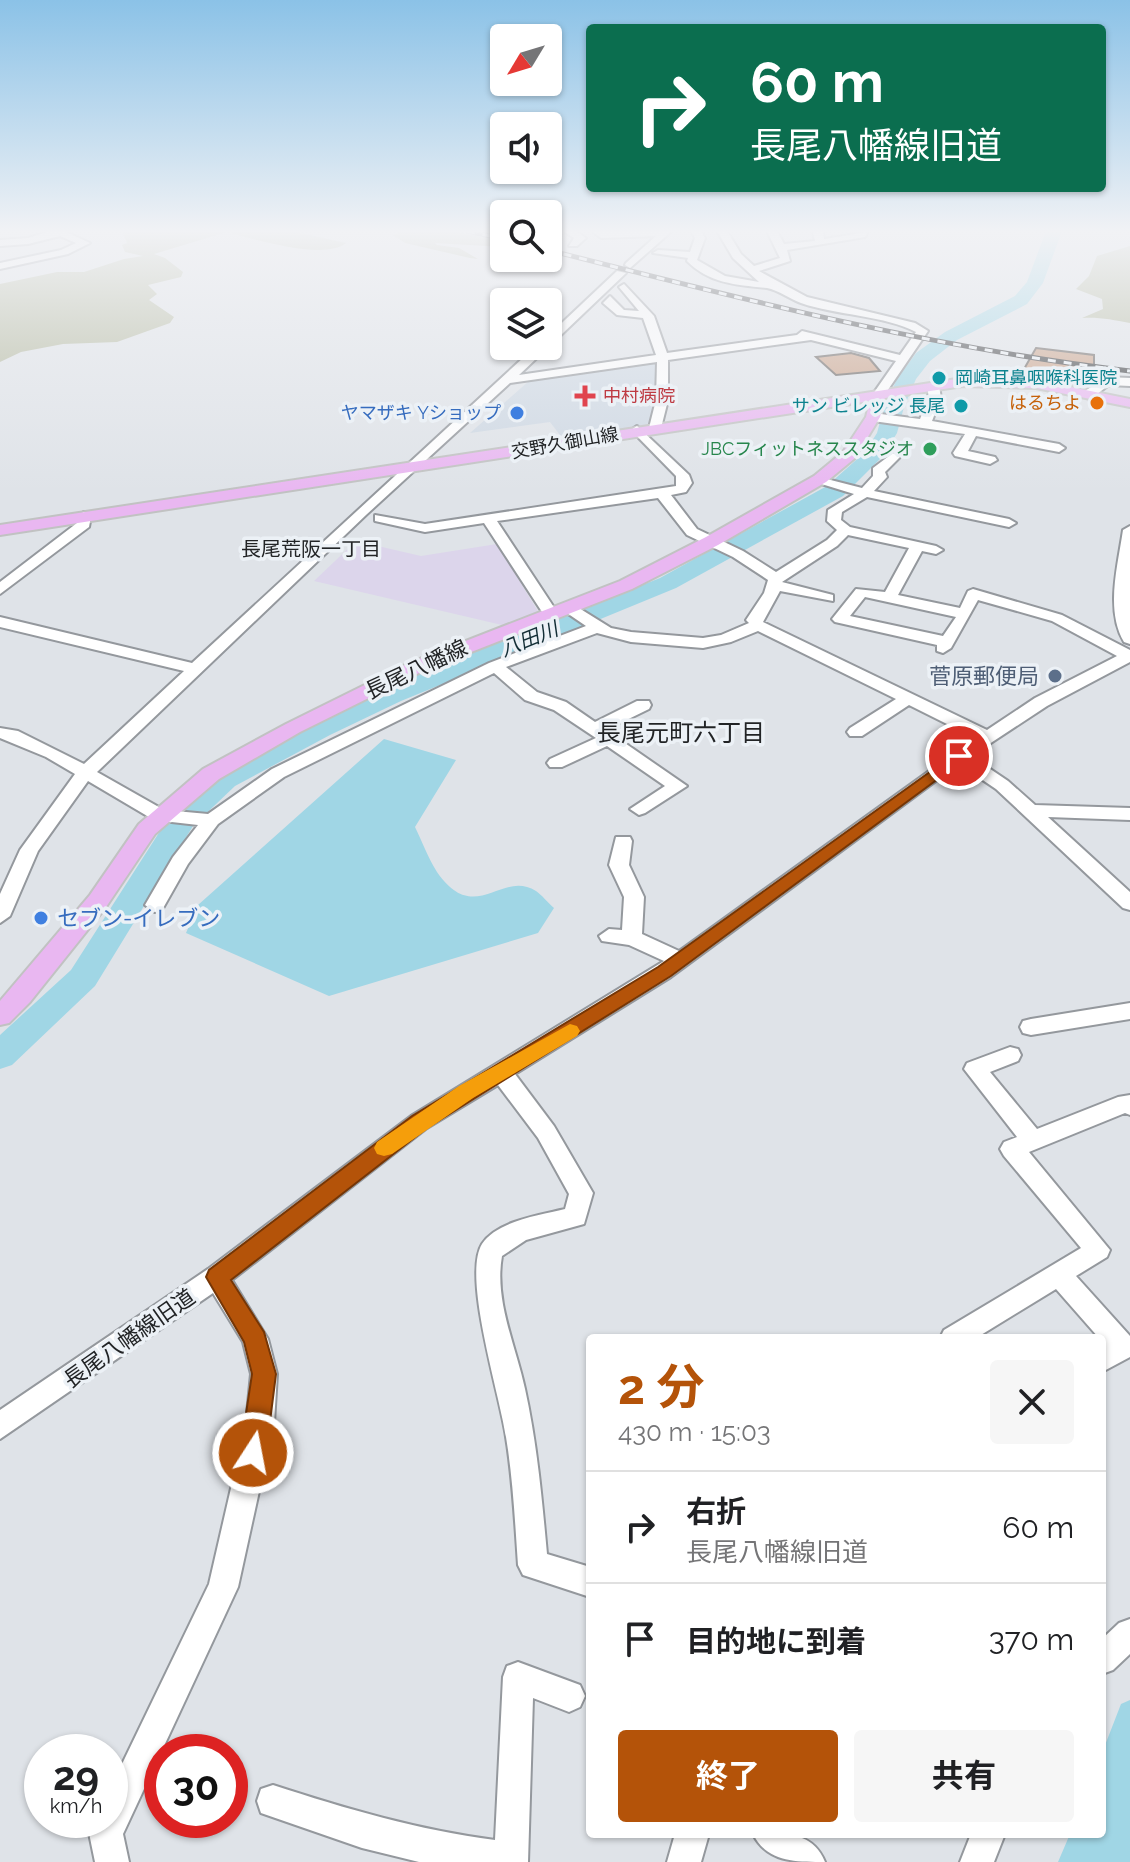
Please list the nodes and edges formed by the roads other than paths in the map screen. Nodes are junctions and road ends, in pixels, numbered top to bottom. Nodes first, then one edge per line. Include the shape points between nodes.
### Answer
1 (648, 318) edge
2 (871, 318) edge
3 (791, 331) dead end
4 (812, 336) junction
5 (664, 358) junction
6 (903, 359) junction
7 (528, 360) edge
8 (507, 380) junction
9 (1130, 382) edge
10 (929, 387) junction
11 (885, 393) junction
12 (1089, 394) junction
13 (1130, 403) edge
14 (876, 418) junction
15 (925, 423) junction
16 (655, 428) junction
17 (637, 430) junction
18 (973, 431) junction
19 (1002, 437) junction
20 (1059, 448) dead end
21 (893, 457) dead end
22 (413, 468) junction
23 (820, 479) junction
24 (662, 493) junction
25 (865, 493) junction
26 (84, 516) junction
27 (380, 518) dead end
28 (488, 518) junction
29 (1009, 523) dead end
30 (0, 530) edge
31 (845, 530) junction
32 (1130, 530) edge
33 (715, 542) junction
34 (918, 546) junction
35 (936, 550) dead end
36 (776, 582) junction
37 (0, 589) edge
38 (828, 598) dead end
39 (889, 598) junction
40 (565, 612) junction
41 (965, 614) junction
42 (0, 622) edge
43 (758, 625) junction
44 (596, 626) junction
45 (1130, 650) edge
46 (495, 666) junction
47 (197, 669) junction
48 (908, 699) junction
49 (643, 705) dead end
50 (856, 732) dead end
51 (0, 733) edge
52 (599, 735) junction
53 (989, 738) junction
54 (959, 756) junction
55 (556, 763) dead end
56 (85, 773) junction
57 (639, 809) dead end
58 (1031, 811) junction
59 (1130, 814) edge
60 (168, 817) junction
61 (212, 820) junction
62 (623, 841) dead end
63 (1126, 895) edge
64 (155, 905) dead end
65 (0, 916) edge
66 (609, 936) dead end
67 (632, 938) junction
68 (680, 960) junction
69 (1130, 1011) edge
70 (0, 1016) edge
71 (1031, 1027) dead end
72 (1010, 1055) dead end
73 (500, 1071) junction
74 (1130, 1106) edge
75 (1033, 1141) junction
76 (1058, 1274) junction
77 (217, 1277) junction
78 (960, 1334) edge
79 (1106, 1358) edge
80 (0, 1426) edge
81 (586, 1578) edge
82 (1130, 1634) edge
83 (1106, 1655) edge
84 (569, 1696) dead end
85 (273, 1801) dead end
86 (691, 1838) edge
87 (775, 1838) edge
88 (986, 1838) edge
89 (511, 1861) edge
90 (112, 1862) edge
91 (684, 1862) edge
92 (808, 1862) edge
93 (977, 1862) edge

1 - 5 street
2 - 6 street via 919,328 923,334
3 - 4 street
4 - 5 street
4 - 6 street
5 - 8 street
5 - 16 street via 664,400
6 - 11 street
7 - 8 street
8 - 22 street
9 - 12 street via 1106,381
10 - 11 main road, 交野久御山線
10 - 12 main road, 交野久御山線 via 1005,381
10 - 15 street via 935,398
11 - 14 main road, 長尾八幡線
11 - 16 main road, 交野久御山線
12 - 13 main road, 交野久御山線
14 - 15 street
14 - 23 main road, 長尾八幡線 via 849,455
15 - 18 street
16 - 17 main road, 交野久御山線
17 - 22 main road, 交野久御山線
17 - 24 street via 682,475 681,489
18 - 19 street
18 - 19 street via 960,453 987,466
19 - 20 street
21 - 25 street
22 - 26 main road, 交野久御山線
22 - 47 street
23 - 25 street
23 - 33 main road, 長尾八幡線
24 - 28 street
24 - 33 street via 692,532
25 - 29 street
25 - 31 street via 835,510 834,521
26 - 30 main road, 交野久御山線
26 - 37 street via 84,524
27 - 28 street via 425,528
28 - 40 street
31 - 34 street
31 - 36 street
32 - 45 street via 1124,583 1124,629
33 - 36 street
33 - 40 main road, 長尾八幡線
34 - 35 street
34 - 39 street
36 - 38 street
36 - 43 street via 754,620
39 - 41 street
39 - 41 street via 861,592 840,619 945,645
40 - 44 street
40 - 60 main road, 長尾八幡線 via 458,649 293,728 211,774
41 - 45 street via 973,594 1057,618
42 - 47 street
43 - 44 street via 703,643 631,637
43 - 48 street
44 - 46 street
45 - 53 street, 長尾八幡線旧道
46 - 52 street via 531,696 560,706
46 - 61 street via 278,773
47 - 56 street
48 - 50 street
48 - 53 street
49 - 52 street
51 - 56 street via 52,753
52 - 55 street
52 - 57 street via 678,786
53 - 54 street, 長尾八幡線旧道
54 - 58 street
54 - 68 street, 長尾八幡線旧道
56 - 60 street
56 - 65 street via 29,850
58 - 59 street
58 - 63 street
60 - 61 street
60 - 70 main road, 長尾八幡線 via 124,858 58,952
61 - 64 street
62 - 67 street via 619,865 634,897
66 - 67 street
67 - 68 street
68 - 73 street, 長尾八幡線旧道
69 - 71 street
72 - 75 street via 975,1069
73 - 77 street, 長尾八幡線旧道 via 419,1122
73 - 81 street via 546,1132 581,1193 575,1217 532,1227 496,1244 489,1256 490,1312 510,1373 525,1456 533,1565
74 - 75 street via 1126,1103
75 - 76 street via 1012,1149 1098,1250
76 - 78 street
76 - 79 street via 1123,1347
77 - 80 street, 長尾八幡線旧道
77 - 90 street via 255,1339 264,1374 260,1423 223,1587 106,1833
82 - 83 street
84 - 89 street via 518,1677
85 - 89 street via 362,1831
86 - 91 street
87 - 92 street
88 - 93 street

